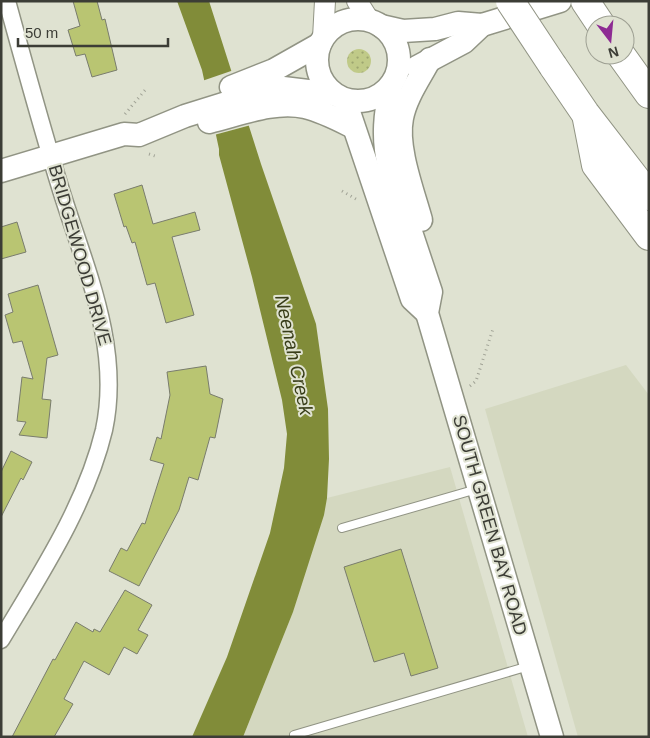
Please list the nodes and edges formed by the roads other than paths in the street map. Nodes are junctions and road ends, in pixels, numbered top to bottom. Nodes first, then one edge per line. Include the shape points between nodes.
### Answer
1 (7, 1) edge
2 (326, 1) edge
3 (357, 1) edge
4 (510, 1) edge
5 (560, 1) edge
6 (585, 1) edge
7 (594, 15) edge
8 (375, 23) junction
9 (482, 25) junction
10 (321, 41) junction
11 (430, 60) junction
12 (628, 65) edge
13 (394, 79) junction
14 (649, 94) edge
15 (249, 96) junction
16 (339, 97) junction
17 (206, 110) junction
18 (585, 113) junction
19 (353, 126) junction
20 (52, 156) junction
21 (1, 171) edge
22 (649, 196) edge
23 (649, 236) edge
24 (429, 302) junction
25 (480, 488) junction
26 (342, 528) dead end
27 (1, 640) edge
28 (531, 665) junction
29 (294, 735) dead end
30 (552, 737) edge

1 - 20 street, BRIDGEWOOD DRIVE
2 - 10 street
3 - 8 street
4 - 18 highway, bridge
5 - 9 main road
6 - 7 highway
8 - 9 main road via 404,31 435,29 458,23
8 - 10 main road via 356,19 343,21 331,28
8 - 13 main road via 391,35 397,47 399,60
9 - 11 main road via 464,42
10 - 15 main road via 274,70
10 - 16 main road via 316,62 318,74 324,85
11 - 13 main road
11 - 24 main road via 410,94 401,120 409,175 430,252
12 - 14 highway
13 - 16 main road via 381,94 369,100 357,102
13 - 24 main road, SOUTH GREEN BAY ROAD via 384,122 385,151
15 - 16 main road via 283,88
15 - 17 main road
15 - 17 main road
15 - 19 main road via 278,106 305,107
16 - 19 main road, SOUTH GREEN BAY ROAD
17 - 20 main road via 163,134 132,134
18 - 22 highway
18 - 23 highway via 596,166
19 - 24 main road, SOUTH GREEN BAY ROAD via 412,299
20 - 21 main road
20 - 27 street, BRIDGEWOOD DRIVE via 98,305 108,349 108,393 104,429 88,483
24 - 25 main road, SOUTH GREEN BAY ROAD
25 - 26 lane
25 - 28 main road, SOUTH GREEN BAY ROAD
28 - 29 lane
28 - 30 main road, SOUTH GREEN BAY ROAD

